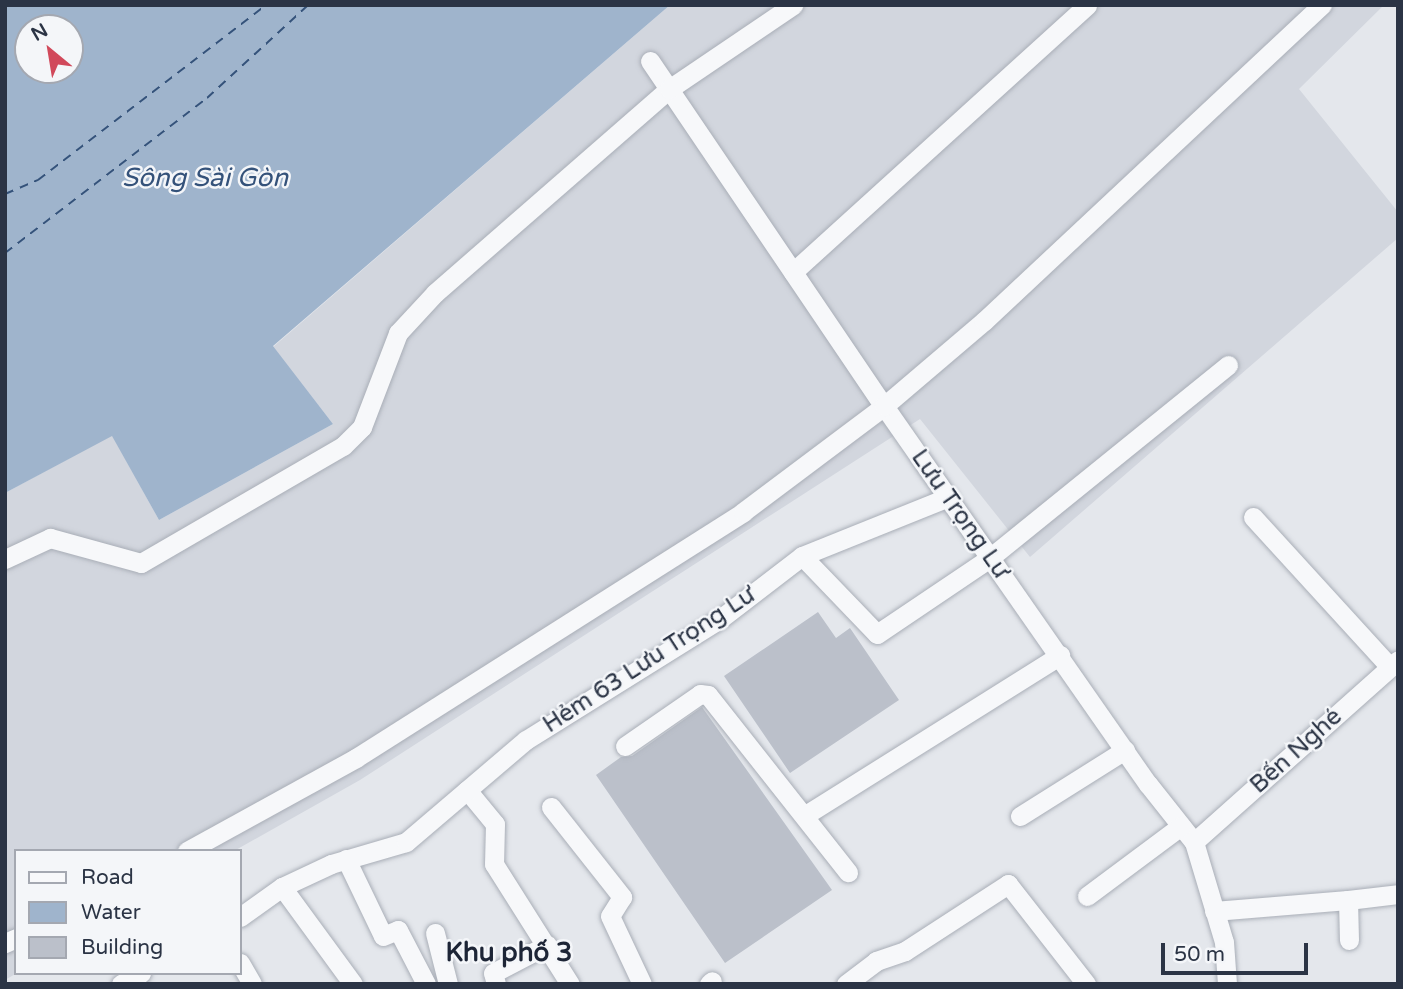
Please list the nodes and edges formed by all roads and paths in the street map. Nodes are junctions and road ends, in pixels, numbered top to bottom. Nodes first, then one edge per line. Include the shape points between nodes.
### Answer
1 (793, 5) edge
2 (1087, 5) edge
3 (1322, 5) edge
4 (650, 61) dead end
5 (669, 89) junction
6 (793, 272) junction
7 (1228, 365) dead end
8 (884, 406) junction
9 (948, 497) junction
10 (1253, 517) dead end
11 (802, 556) junction
12 (991, 557) junction
13 (5, 559) edge
14 (1060, 655) junction
15 (1394, 663) edge
16 (625, 746) dead end
17 (1125, 750) junction
18 (467, 790) junction
19 (551, 807) dead end
20 (807, 814) junction
21 (1020, 816) dead end
22 (1181, 826) junction
23 (1194, 842) junction
24 (191, 849) edge
25 (346, 859) junction
26 (848, 872) dead end
27 (282, 887) junction
28 (1398, 894) edge
29 (1087, 895) dead end
30 (1348, 900) junction
31 (1214, 911) junction
32 (242, 916) edge
33 (435, 933) dead end
34 (1349, 940) dead end
35 (547, 946) junction
36 (242, 966) edge
37 (137, 975) edge
38 (121, 984) edge
39 (252, 984) edge
40 (353, 984) edge
41 (426, 984) edge
42 (448, 984) edge
43 (496, 984) edge
44 (570, 984) edge
45 (642, 984) edge
46 (846, 984) edge
47 (1086, 984) edge
48 (1227, 984) edge

1 - 5 street
2 - 6 street
3 - 8 street via 984,321
4 - 5 street, Lưu Trọng Lư
5 - 6 street, Lưu Trọng Lư
5 - 13 street via 435,293 398,333 362,427 343,446 141,563 50,538
6 - 8 street, Lưu Trọng Lư
7 - 12 street
8 - 9 street, Lưu Trọng Lư
8 - 24 street via 731,520 356,758
9 - 11 street, Hẻm 63 Lưu Trọng Lư
9 - 12 street, Lưu Trọng Lư
10 - 15 street
11 - 12 street via 877,634
11 - 18 street, Hẻm 63 Lưu Trọng Lư via 720,620 526,740
12 - 14 street, Lưu Trọng Lư
14 - 17 street, Lưu Trọng Lư
14 - 20 street
15 - 23 street, Bến Nghé
16 - 20 street via 700,694 708,695
17 - 21 street
17 - 22 street, Lưu Trọng Lư
18 - 25 street, Hẻm 63 Lưu Trọng Lư via 406,842
18 - 35 street via 495,824 494,864
19 - 45 street via 622,897 610,916
20 - 26 street
22 - 23 street, Lưu Trọng Lư
22 - 29 street
23 - 31 street, Lưu Trọng Lư
25 - 27 street
25 - 41 street via 383,936 398,930
27 - 32 street
27 - 40 street
28 - 30 street
30 - 31 street
30 - 34 street
31 - 48 street, Lưu Trọng Lư via 1224,942
33 - 42 street
35 - 43 street via 493,973
35 - 44 street
36 - 39 street
37 - 38 street
46 - 47 street via 876,961 905,951 1008,884

